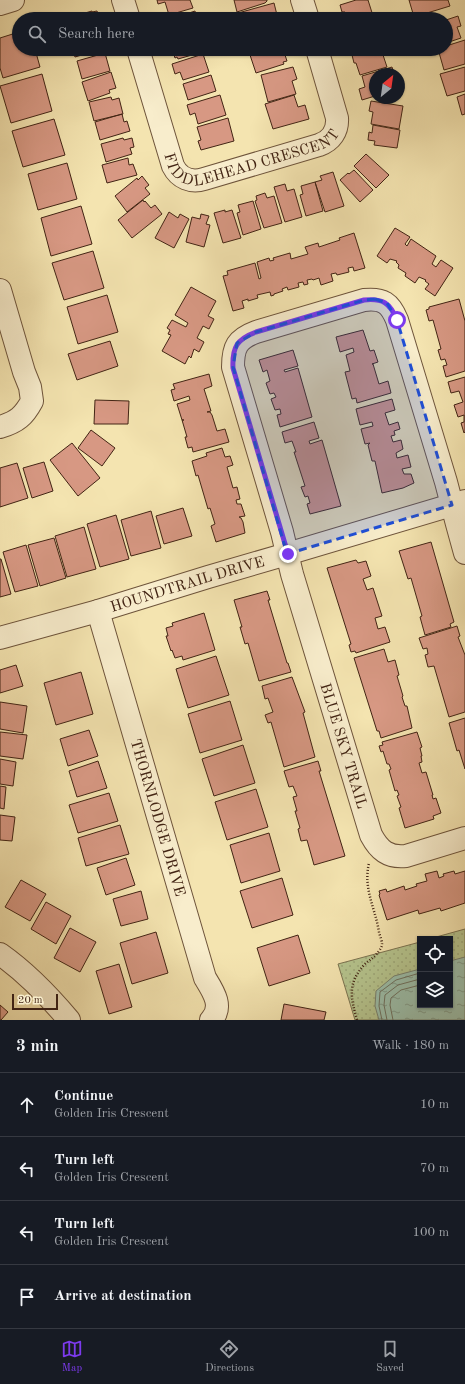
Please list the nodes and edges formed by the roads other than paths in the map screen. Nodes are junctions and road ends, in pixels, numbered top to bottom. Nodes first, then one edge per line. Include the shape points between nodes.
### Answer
1 (13, 0) edge
2 (123, 0) edge
3 (302, 0) edge
4 (0, 4) edge
5 (127, 12) edge
6 (306, 12) edge
7 (140, 56) edge
8 (319, 56) edge
9 (0, 290) edge
10 (0, 427) edge
11 (458, 503) edge
12 (465, 553) edge
13 (288, 554) junction
14 (98, 611) junction
15 (0, 638) edge
16 (465, 838) edge
17 (0, 954) edge
18 (69, 1020) edge
19 (211, 1020) edge

1 - 4 street
2 - 5 street
3 - 6 street
7 - 8 street, FIDDLEHEAD CRESCENT via 173,166 184,178 195,181 319,145 329,139 336,129 337,118
9 - 10 street via 32,401 20,418
11 - 12 street, BLUE SKY TRAIL
11 - 13 street, HOUNDTRAIL DRIVE
11 - 13 street, BLUE SKY TRAIL via 446,482 397,320 387,303 375,298 364,300 249,334 237,343 233,368
13 - 14 street, HOUNDTRAIL DRIVE
13 - 16 street, BLUE SKY TRAIL via 376,846 383,852 398,857
14 - 15 street, HOUNDTRAIL DRIVE
14 - 19 street, THORNLODGE DRIVE via 205,978 217,1005 216,1015
17 - 18 street via 36,983

